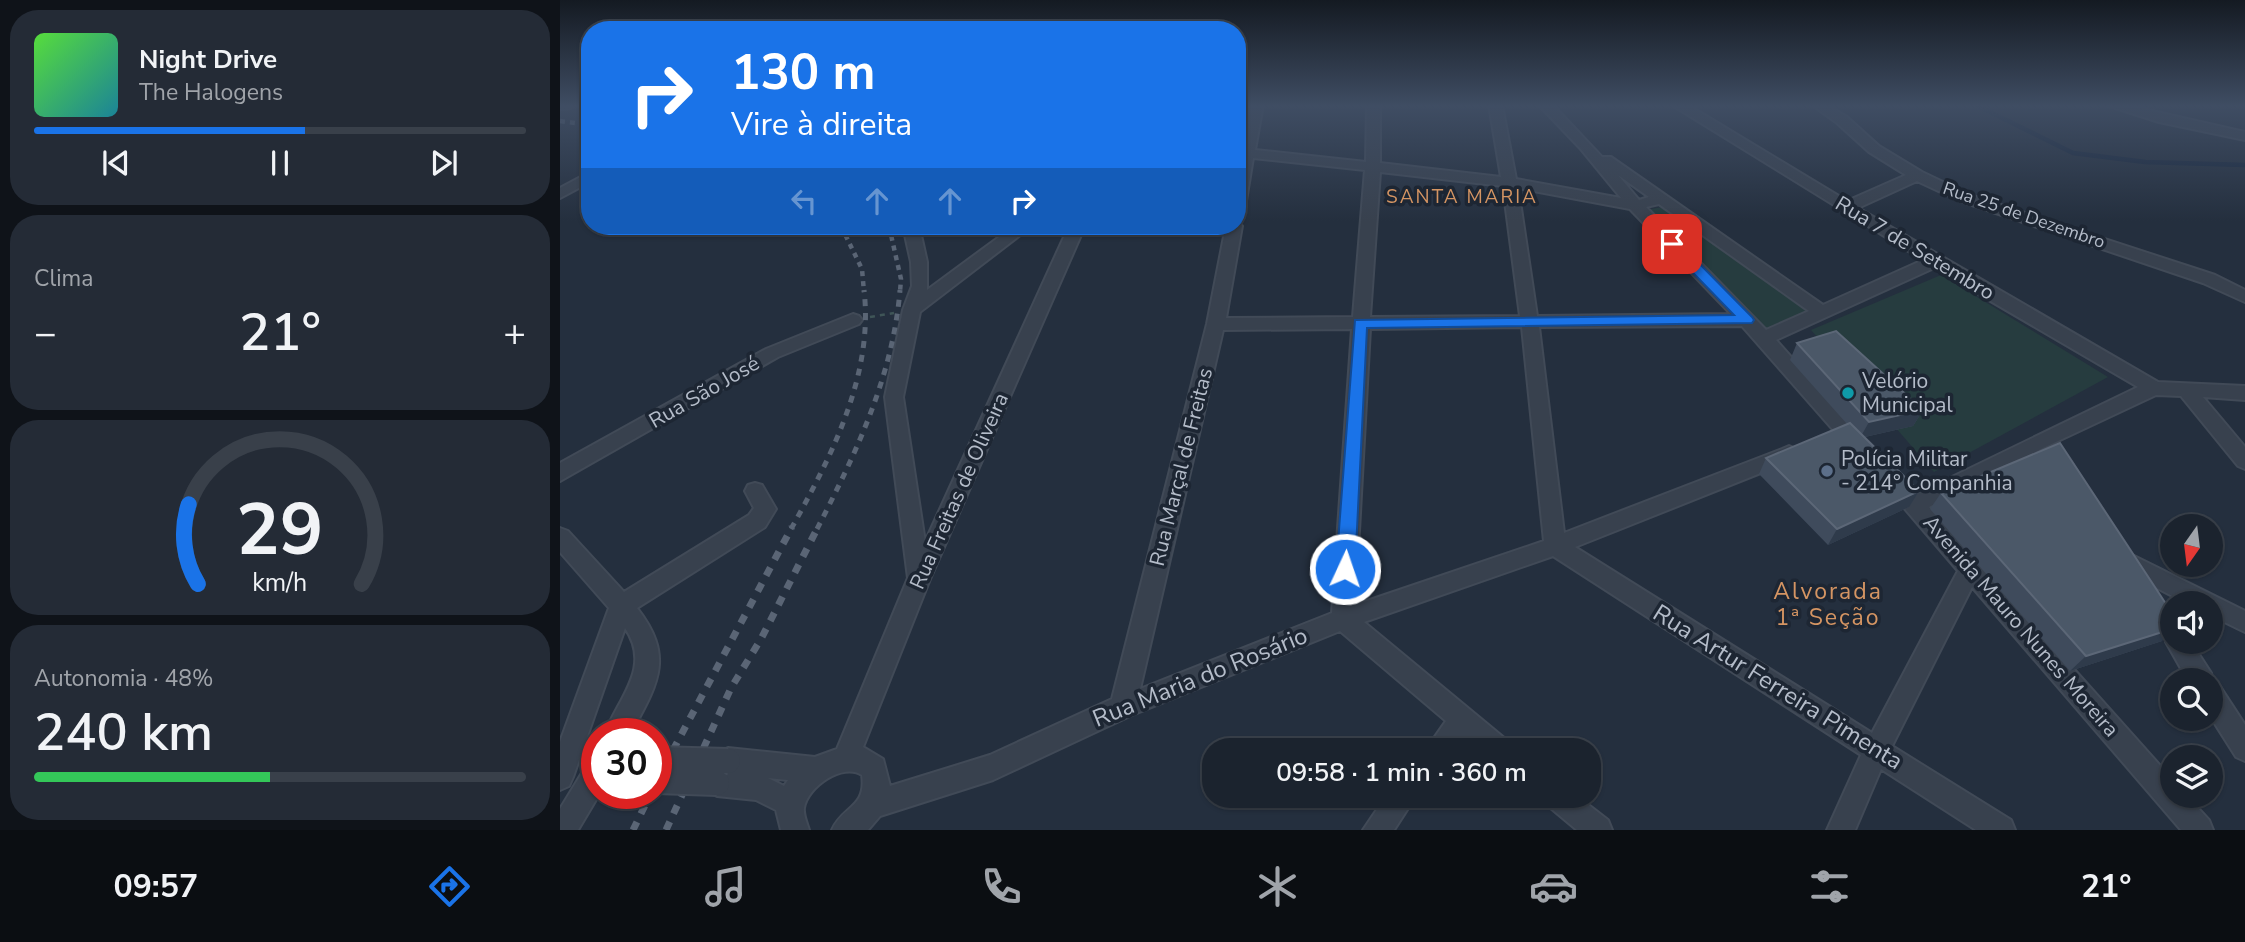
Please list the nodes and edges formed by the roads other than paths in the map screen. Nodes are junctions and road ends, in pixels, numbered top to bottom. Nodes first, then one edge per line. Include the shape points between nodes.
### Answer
1 (1373, 144) edge
2 (1503, 144) edge
3 (1743, 144) edge
4 (1868, 144) edge
5 (1585, 145) joint
6 (1246, 152) edge
7 (1373, 167) junction
8 (1917, 175) junction
9 (581, 181) edge
10 (1511, 183) junction
11 (560, 194) edge
12 (1661, 199) junction
13 (1634, 205) junction
14 (1847, 207) junction
15 (913, 235) edge
16 (1012, 235) edge
17 (1073, 235) edge
18 (1232, 235) edge
19 (1935, 261) junction
20 (2245, 297) edge
21 (912, 310) junction
22 (1822, 312) junction
23 (853, 320) road end
24 (1747, 320) junction
25 (1530, 321) junction
26 (1360, 323) junction
27 (1216, 324) junction
28 (1764, 338) junction
29 (2154, 388) junction
30 (2186, 390) junction
31 (2245, 393) edge
32 (1845, 432) junction
33 (2036, 443) junction
34 (2245, 461) edge
35 (2052, 464) edge
36 (560, 473) edge
37 (755, 491) dead end
38 (1916, 504) junction
39 (560, 537) edge
40 (2109, 539) edge
41 (1555, 546) junction
42 (2126, 561) junction
43 (1970, 570) junction
44 (919, 579) junction
45 (2185, 591) edge
46 (2146, 592) edge
47 (622, 605) junction
48 (2223, 611) edge
49 (1343, 619) junction
50 (2245, 622) edge
51 (1123, 707) junction
52 (2223, 713) edge
53 (627, 718) edge
54 (1462, 720) junction
55 (1448, 738) edge
56 (1484, 738) edge
57 (2245, 748) edge
58 (1877, 749) junction
59 (846, 758) junction
60 (672, 762) edge
61 (816, 770) junction
62 (723, 772) junction
63 (560, 777) edge
64 (672, 779) edge
65 (581, 801) edge
66 (791, 803) junction
67 (871, 805) junction
68 (1394, 808) edge
69 (1571, 808) edge
70 (563, 830) edge
71 (796, 830) edge
72 (846, 830) edge
73 (1377, 830) edge
74 (1598, 830) edge
75 (1840, 830) edge
76 (2001, 830) edge
77 (2199, 830) edge

1 - 7 street
2 - 10 street
3 - 14 street, Rua 7 de Setembro
4 - 8 street, Rua 25 de Dezembro
5 - 12 street, Avenida Mauro Nunes Moreira
5 - 13 street, Avenida Mauro Nunes Moreira
6 - 7 street
7 - 10 street
7 - 26 street
8 - 14 street
8 - 20 street, Rua 25 de Dezembro via 1965,198 2209,279
9 - 11 street
10 - 13 street
10 - 25 street
12 - 13 street
12 - 22 street, Avenida Mauro Nunes Moreira
13 - 24 street, Avenida Mauro Nunes Moreira
14 - 19 street, Rua 7 de Setembro
15 - 21 street via 920,286
16 - 21 street
17 - 44 street, Rua Freitas de Oliveira
18 - 27 street, Rua Marçal de Freitas
19 - 22 street
19 - 29 street, Rua 7 de Setembro
21 - 44 street via 894,397
22 - 28 street
23 - 36 street, Rua São José via 772,353
24 - 25 street
24 - 28 street, Avenida Mauro Nunes Moreira
25 - 26 street
25 - 41 street
26 - 27 street
26 - 49 street
27 - 51 street, Rua Marçal de Freitas
28 - 32 street, Avenida Mauro Nunes Moreira
29 - 30 street
29 - 33 street
30 - 31 street
30 - 34 street
32 - 38 street, Avenida Mauro Nunes Moreira
32 - 41 street, Rua Maria do Rosário
33 - 35 street
33 - 38 street
37 - 47 street via 765,509 757,521
38 - 43 street, Avenida Mauro Nunes Moreira
39 - 47 street
40 - 42 street
41 - 49 street, Rua Maria do Rosário
41 - 58 street, Rua Artur Ferreira Pimenta
42 - 45 street
42 - 46 street
43 - 58 street
43 - 77 street, Avenida Mauro Nunes Moreira
44 - 59 street, Rua Freitas de Oliveira
47 - 53 street via 648,645 645,671
47 - 63 street
48 - 50 street
49 - 51 street, Rua Maria do Rosário
49 - 54 street
51 - 67 street, Rua Maria do Rosário via 993,767
52 - 57 street
54 - 55 street
54 - 56 street
58 - 75 street
58 - 76 street, Rua Artur Ferreira Pimenta
59 - 61 street
59 - 67 street via 871,765 877,776
60 - 62 street, bridge
61 - 62 street
61 - 66 street via 800,785
62 - 64 street, bridge
62 - 66 street
65 - 70 street
66 - 71 street
67 - 72 street
68 - 73 street
69 - 74 street

